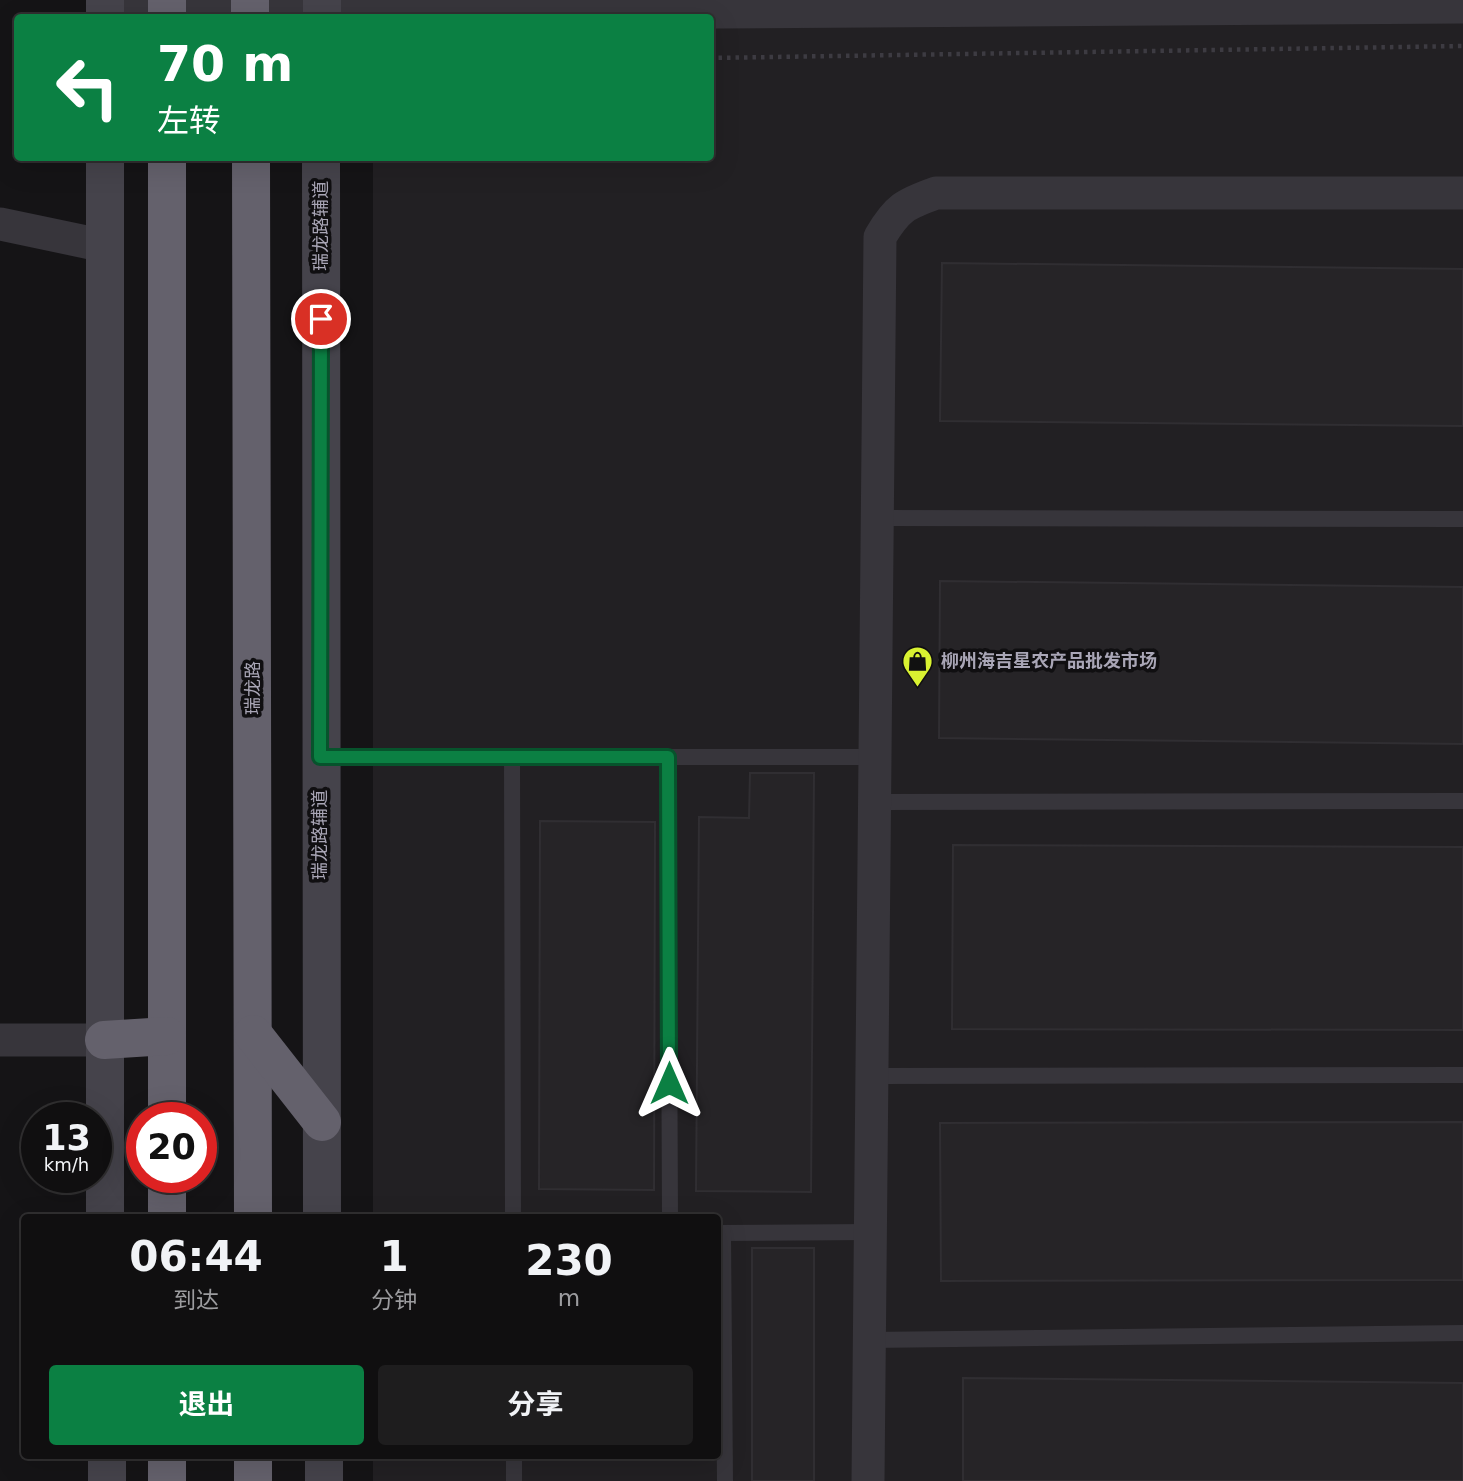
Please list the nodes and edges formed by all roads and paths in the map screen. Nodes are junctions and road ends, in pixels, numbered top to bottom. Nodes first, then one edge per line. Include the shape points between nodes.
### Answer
1 (1463, 7) edge
2 (105, 11) edge
3 (167, 11) edge
4 (250, 11) edge
5 (322, 11) edge
6 (1463, 46) edge
7 (714, 58) edge
8 (105, 161) edge
9 (167, 161) edge
10 (251, 161) edge
11 (321, 161) edge
12 (1463, 193) edge
13 (0, 223) edge
14 (105, 246) junction
15 (877, 518) junction
16 (1463, 519) edge
17 (320, 757) junction
18 (512, 757) junction
19 (668, 757) junction
20 (875, 757) junction
21 (1463, 801) edge
22 (875, 802) junction
23 (253, 1034) junction
24 (167, 1036) junction
25 (0, 1040) edge
26 (104, 1040) junction
27 (1463, 1075) edge
28 (872, 1076) junction
29 (167, 1102) edge
30 (322, 1122) junction
31 (167, 1193) edge
32 (105, 1214) edge
33 (167, 1214) edge
34 (253, 1214) edge
35 (322, 1214) edge
36 (513, 1214) edge
37 (670, 1214) edge
38 (871, 1232) junction
39 (721, 1233) edge
40 (721, 1283) edge
41 (1463, 1334) edge
42 (869, 1340) junction
43 (107, 1459) edge
44 (167, 1459) edge
45 (253, 1459) edge
46 (324, 1459) edge
47 (514, 1459) edge
48 (107, 1481) edge
49 (167, 1481) edge
50 (253, 1481) edge
51 (324, 1481) edge
52 (514, 1481) edge
53 (725, 1481) edge
54 (868, 1481) edge

1 - 5 street
2 - 3 street
3 - 4 street
4 - 5 street
6 - 7 path
8 - 14 main road
9 - 24 highway
10 - 23 highway, 瑞龙路
11 - 17 main road, 瑞龙路辅道
12 - 15 street via 936,193 906,204 880,237
13 - 14 street
14 - 26 main road
15 - 16 lane
15 - 20 street
17 - 18 lane
17 - 30 main road, 瑞龙路辅道
18 - 19 lane
18 - 36 lane
19 - 20 lane
19 - 37 lane
20 - 22 street
21 - 22 lane
22 - 28 street
23 - 30 highway
23 - 34 highway, 瑞龙路
24 - 26 highway
24 - 29 highway
25 - 26 street
26 - 32 main road
27 - 28 lane
28 - 38 street
30 - 35 main road, 瑞龙路辅道
31 - 33 highway
38 - 39 lane
38 - 42 street
40 - 53 lane
41 - 42 lane
42 - 54 street
43 - 48 main road
44 - 49 highway
45 - 50 highway
46 - 51 main road
47 - 52 lane

